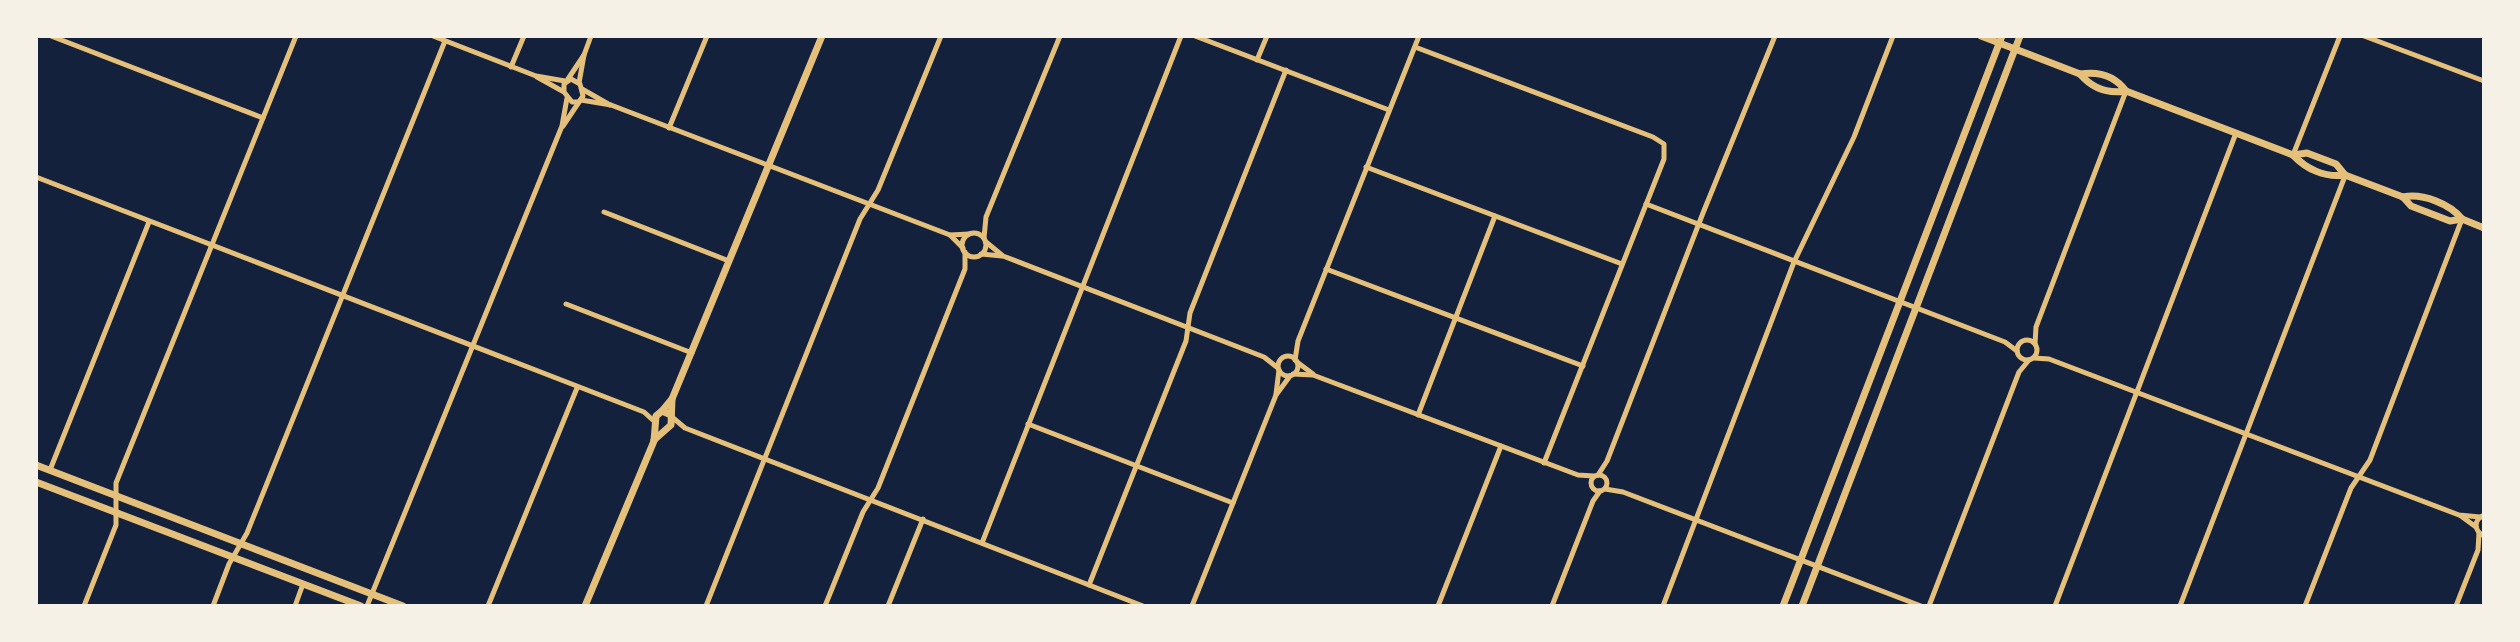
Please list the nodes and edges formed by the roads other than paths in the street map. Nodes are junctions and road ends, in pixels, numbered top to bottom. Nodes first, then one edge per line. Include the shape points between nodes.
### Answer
1 (51, 36) edge
2 (296, 36) edge
3 (433, 36) edge
4 (524, 36) edge
5 (591, 36) edge
6 (707, 36) edge
7 (822, 36) edge
8 (941, 36) edge
9 (1060, 36) edge
10 (1181, 36) edge
11 (1195, 36) edge
12 (1267, 36) edge
13 (1419, 36) edge
14 (1775, 36) edge
15 (1893, 36) edge
16 (1981, 36) edge
17 (2020, 36) edge
18 (2340, 36) edge
19 (2364, 36) edge
20 (2000, 39) edge
21 (445, 41) junction
22 (1415, 47) junction
23 (2015, 49) junction
24 (584, 55) junction
25 (1257, 60) junction
26 (511, 67) junction
27 (1286, 70) junction
28 (2080, 74) junction
29 (536, 76) junction
30 (566, 80) junction
31 (2484, 81) edge
32 (581, 86) junction
33 (2126, 91) junction
34 (566, 95) junction
35 (580, 101) junction
36 (611, 105) junction
37 (1389, 110) junction
38 (263, 118) junction
39 (562, 126) junction
40 (669, 128) junction
41 (2236, 133) junction
42 (2293, 155) junction
43 (769, 166) junction
44 (1366, 167) junction
45 (2345, 175) junction
46 (36, 177) edge
47 (869, 204) junction
48 (1646, 204) junction
49 (604, 212) dead end
50 (1495, 216) junction
51 (986, 217) junction
52 (2462, 219) junction
53 (149, 222) junction
54 (1698, 225) junction
55 (2484, 228) edge
56 (971, 234) junction
57 (950, 235) junction
58 (985, 240) junction
59 (212, 246) junction
60 (964, 250) junction
61 (978, 255) junction
62 (1003, 256) junction
63 (729, 261) junction
64 (1794, 262) junction
65 (1622, 264) junction
66 (965, 269) junction
67 (1326, 269) junction
68 (1082, 287) junction
69 (342, 296) junction
70 (1900, 301) junction
71 (566, 304) dead end
72 (1916, 308) junction
73 (1456, 318) junction
74 (2036, 327) junction
75 (1188, 328) junction
76 (1298, 341) junction
77 (2023, 341) junction
78 (2005, 342) junction
79 (2036, 346) junction
80 (472, 347) junction
81 (692, 353) junction
82 (2018, 354) junction
83 (1264, 357) junction
84 (1284, 357) junction
85 (2031, 359) junction
86 (2049, 359) junction
87 (1296, 361) junction
88 (1583, 366) junction
89 (1278, 369) junction
90 (2019, 372) junction
91 (1291, 375) junction
92 (1313, 375) junction
93 (577, 388) junction
94 (2137, 392) junction
95 (1276, 395) junction
96 (672, 399) junction
97 (644, 412) junction
98 (660, 412) junction
99 (1418, 415) junction
100 (671, 416) junction
101 (655, 423) junction
102 (1028, 424) junction
103 (665, 428) junction
104 (685, 428) junction
105 (2246, 434) junction
106 (654, 441) junction
107 (1501, 446) junction
108 (765, 460) junction
109 (1607, 461) junction
110 (1544, 463) junction
111 (36, 465) edge
112 (1137, 465) junction
113 (50, 470) junction
114 (1581, 476) junction
115 (1596, 476) junction
116 (2359, 477) junction
117 (36, 482) edge
118 (1604, 485) junction
119 (1592, 486) junction
120 (116, 496) junction
121 (871, 500) junction
122 (1593, 501) junction
123 (1233, 503) junction
124 (116, 512) junction
125 (2461, 516) junction
126 (2482, 516) edge
127 (923, 519) junction
128 (1696, 520) junction
129 (2480, 532) edge
130 (982, 543) junction
131 (241, 544) junction
132 (2484, 544) edge
133 (2478, 550) junction
134 (233, 557) junction
135 (1801, 560) junction
136 (1818, 566) junction
137 (303, 584) junction
138 (1089, 585) junction
139 (372, 594) junction
140 (84, 606) edge
141 (213, 606) edge
142 (295, 606) edge
143 (364, 606) edge
144 (403, 606) edge
145 (488, 606) edge
146 (585, 606) edge
147 (706, 606) edge
148 (825, 606) edge
149 (888, 606) edge
150 (1143, 606) edge
151 (1192, 606) edge
152 (1438, 606) edge
153 (1552, 606) edge
154 (1663, 606) edge
155 (1783, 606) edge
156 (1802, 606) edge
157 (1921, 606) edge
158 (1929, 606) edge
159 (2055, 606) edge
160 (2180, 606) edge
161 (2305, 606) edge
162 (2456, 606) edge

1 - 38 street
2 - 38 street
3 - 21 street
4 - 26 street
5 - 24 street
6 - 40 street
7 - 43 main road
8 - 47 street
9 - 51 street
10 - 68 street
11 - 25 street
12 - 25 street
13 - 22 street
14 - 54 street
15 - 64 street via 1858,127
16 - 20 main road
17 - 23 main road
18 - 42 street
19 - 31 street
20 - 23 main road
20 - 70 main road
21 - 26 street
21 - 69 street
22 - 37 street
22 - 48 street via 1663,142 1664,159
23 - 28 main road
23 - 72 main road
24 - 30 street
24 - 32 street
25 - 27 street
26 - 29 street
27 - 37 street
27 - 75 street
28 - 33 main road via 2089,84 2114,93
28 - 33 main road via 2095,72 2118,81
29 - 30 street
29 - 34 street
30 - 32 street
30 - 34 street
32 - 35 street
32 - 36 street
33 - 41 main road
33 - 74 street
34 - 35 street via 572,102
34 - 39 street
35 - 36 street
35 - 39 street
36 - 40 street
37 - 44 street
38 - 59 street
39 - 80 street
40 - 43 street
41 - 42 main road
41 - 94 street
42 - 45 main road via 2302,165 2332,177
42 - 45 main road via 2307,153 2336,164
43 - 47 street
43 - 63 main road
44 - 50 street
44 - 67 street
45 - 52 main road via 2450,221
45 - 105 street
46 - 53 street
47 - 57 street
47 - 108 street
48 - 54 street
48 - 65 street
49 - 63 street
50 - 65 street
50 - 73 street
51 - 56 street
51 - 58 street
52 - 55 main road
52 - 116 street
53 - 59 street
53 - 113 street
54 - 64 street
54 - 109 street
56 - 57 street
56 - 58 street
56 - 60 street via 964,240
57 - 60 street
58 - 61 street
58 - 62 street
59 - 69 street
59 - 120 street via 116,483
60 - 61 street
60 - 66 street
61 - 62 street
61 - 66 street
62 - 68 street
63 - 81 main road
64 - 70 street
64 - 128 street
65 - 88 street
66 - 121 street
67 - 73 street
67 - 76 street
68 - 75 street
68 - 102 street
69 - 80 street
69 - 131 street
70 - 72 street
70 - 135 main road
71 - 81 street
72 - 78 street
72 - 136 main road
73 - 88 street
73 - 99 street
74 - 77 street
74 - 79 street
75 - 83 street
75 - 112 street
76 - 84 street
76 - 87 street
77 - 78 street
77 - 79 street
77 - 82 street
78 - 82 street
79 - 85 street
79 - 86 street
80 - 93 street
80 - 139 street
81 - 96 main road
82 - 85 street
82 - 90 street
83 - 84 street
83 - 89 street
84 - 87 street
84 - 89 street
85 - 86 street
85 - 90 street
86 - 94 street
87 - 91 street
87 - 92 street
88 - 110 street
89 - 91 street
89 - 95 street
90 - 158 street
91 - 92 street
91 - 95 street
92 - 99 street
93 - 97 street
93 - 145 street
94 - 105 street
94 - 159 street
95 - 123 street
96 - 98 main road
96 - 100 main road
97 - 98 street
97 - 101 street
98 - 100 main road
98 - 101 main road
99 - 107 street
100 - 103 main road
100 - 104 street
101 - 103 main road
101 - 106 main road
102 - 112 street
102 - 130 street
103 - 104 street
103 - 106 main road
104 - 108 street
105 - 116 street
105 - 160 street
106 - 146 main road
107 - 110 street
107 - 152 street
108 - 121 street
108 - 147 street
109 - 115 street
109 - 118 street
110 - 114 street
111 - 113 main road
112 - 123 street
112 - 138 street
113 - 120 main road
114 - 115 street
114 - 119 street
115 - 118 street
115 - 119 street
116 - 125 street
116 - 161 street
117 - 124 main road
118 - 119 street
118 - 122 street
118 - 128 street
119 - 122 street
120 - 124 street
120 - 131 main road
121 - 127 street
121 - 148 street
122 - 153 street
123 - 151 street
124 - 134 main road
124 - 140 street via 116,525
125 - 126 street
125 - 129 street
126 - 129 street
127 - 130 street
127 - 149 street
128 - 135 street
128 - 154 street
129 - 133 street
130 - 138 street
131 - 134 street
131 - 139 main road
132 - 133 street
133 - 162 street
134 - 137 main road
134 - 141 street
135 - 136 street
135 - 155 main road
136 - 156 main road
136 - 157 street
137 - 142 street
137 - 143 main road
138 - 150 street
139 - 143 street
139 - 144 main road

